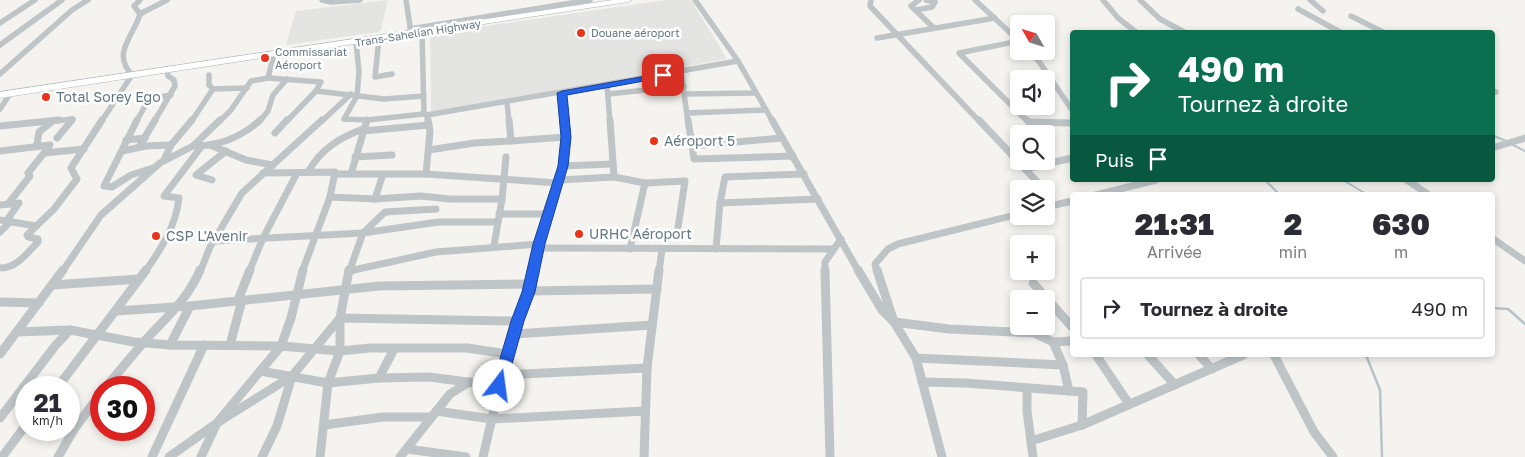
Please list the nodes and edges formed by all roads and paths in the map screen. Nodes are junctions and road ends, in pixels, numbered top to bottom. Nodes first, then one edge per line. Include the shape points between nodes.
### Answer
1 (35, 0) edge
2 (62, 0) edge
3 (88, 0) edge
4 (140, 0) edge
5 (167, 0) edge
6 (322, 0) edge
7 (354, 0) edge
8 (360, 0) edge
9 (406, 0) edge
10 (539, 0) edge
11 (590, 0) edge
12 (628, 0) edge
13 (695, 0) edge
14 (871, 0) edge
15 (919, 0) edge
16 (926, 0) edge
17 (975, 0) edge
18 (1103, 0) edge
19 (1140, 0) edge
20 (1310, 0) edge
21 (1298, 9) dead end
22 (916, 10) junction
23 (1323, 10) dead end
24 (542, 11) junction
25 (140, 14) junction
26 (1351, 16) dead end
27 (995, 18) junction
28 (0, 23) edge
29 (934, 28) junction
30 (1133, 30) edge
31 (1180, 30) edge
32 (1336, 30) edge
33 (1379, 30) edge
34 (410, 31) junction
35 (422, 32) junction
36 (1010, 32) edge
37 (896, 34) junction
38 (380, 38) junction
39 (877, 38) dead end
40 (356, 42) junction
41 (1010, 43) edge
42 (0, 45) edge
43 (274, 54) junction
44 (1037, 60) edge
45 (738, 61) junction
46 (167, 70) junction
47 (681, 72) junction
48 (0, 74) edge
49 (392, 74) dead end
50 (209, 75) dead end
51 (132, 76) junction
52 (268, 78) junction
53 (287, 79) junction
54 (607, 85) junction
55 (247, 88) junction
56 (213, 89) junction
57 (316, 90) junction
58 (684, 90) junction
59 (756, 92) junction
60 (562, 93) junction
61 (10, 94) junction
62 (608, 94) junction
63 (0, 95) edge
64 (171, 95) junction
65 (354, 95) junction
66 (424, 96) junction
67 (507, 102) junction
68 (1070, 107) edge
69 (0, 109) edge
70 (766, 110) junction
71 (688, 113) junction
72 (426, 115) junction
73 (54, 120) junction
74 (367, 120) junction
75 (1030, 122) junction
76 (1070, 123) edge
77 (429, 125) junction
78 (1033, 125) edge
79 (0, 126) edge
80 (363, 130) junction
81 (275, 133) dead end
82 (566, 137) junction
83 (57, 138) dead end
84 (145, 138) junction
85 (782, 138) junction
86 (1525, 138) edge
87 (126, 140) junction
88 (511, 141) junction
89 (37, 145) junction
90 (171, 145) junction
91 (210, 145) junction
92 (197, 146) junction
93 (692, 146) junction
94 (1495, 147) edge
95 (140, 148) junction
96 (84, 149) junction
97 (429, 150) junction
98 (0, 151) edge
99 (122, 151) junction
100 (226, 151) junction
101 (1010, 153) edge
102 (44, 154) junction
103 (392, 154) dead end
104 (793, 156) junction
105 (355, 157) junction
106 (506, 157) dead end
107 (1070, 158) edge
108 (164, 160) junction
109 (1055, 162) edge
110 (613, 164) junction
111 (273, 165) junction
112 (563, 166) junction
113 (154, 167) junction
114 (1026, 170) edge
115 (308, 172) junction
116 (263, 173) junction
117 (297, 173) junction
118 (335, 174) junction
119 (351, 174) junction
120 (383, 174) junction
121 (426, 174) junction
122 (804, 174) junction
123 (614, 177) junction
124 (212, 180) dead end
125 (503, 180) junction
126 (1035, 180) edge
127 (558, 181) junction
128 (1148, 182) edge
129 (1410, 182) edge
130 (645, 183) junction
131 (1108, 192) edge
132 (1425, 192) edge
133 (330, 197) junction
134 (442, 198) junction
135 (375, 199) junction
136 (502, 199) junction
137 (818, 199) junction
138 (1070, 201) edge
139 (720, 203) junction
140 (4, 204) edge
141 (1055, 205) edge
142 (436, 209) junction
143 (499, 214) junction
144 (548, 214) junction
145 (1010, 216) edge
146 (6, 221) edge
147 (427, 222) junction
148 (497, 222) junction
149 (36, 226) junction
150 (678, 228) dead end
151 (0, 232) edge
152 (363, 233) junction
153 (315, 235) junction
154 (262, 238) junction
155 (841, 239) junction
156 (214, 240) junction
157 (1495, 240) edge
158 (494, 246) junction
159 (539, 246) junction
160 (630, 249) junction
161 (662, 249) junction
162 (716, 249) junction
163 (832, 249) junction
164 (1525, 261) edge
165 (0, 268) edge
166 (349, 271) junction
167 (139, 279) junction
168 (1033, 283) dead end
169 (52, 284) junction
170 (529, 288) junction
171 (345, 289) junction
172 (657, 289) junction
173 (297, 294) junction
174 (240, 300) junction
175 (0, 302) edge
176 (39, 303) junction
177 (179, 306) junction
178 (190, 306) junction
179 (116, 311) junction
180 (340, 318) junction
181 (518, 321) junction
182 (894, 322) junction
183 (1070, 325) edge
184 (652, 326) junction
185 (70, 330) junction
186 (16, 332) junction
187 (96, 334) junction
188 (515, 334) junction
189 (1070, 341) edge
190 (1053, 342) junction
191 (143, 343) junction
192 (170, 345) junction
193 (204, 345) junction
194 (230, 345) junction
195 (280, 346) junction
196 (314, 349) junction
197 (394, 349) junction
198 (340, 352) junction
199 (0, 354) edge
200 (508, 354) junction
201 (1097, 357) edge
202 (1150, 357) edge
203 (1201, 357) edge
204 (1239, 357) edge
205 (1275, 357) edge
206 (916, 358) junction
207 (1063, 365) junction
208 (647, 368) junction
209 (1212, 369) junction
210 (260, 371) junction
211 (502, 375) junction
212 (65, 376) edge
213 (115, 376) edge
214 (292, 376) junction
215 (380, 378) junction
216 (469, 382) junction
217 (922, 382) junction
218 (328, 383) junction
219 (1175, 385) junction
220 (499, 386) junction
221 (1027, 389) junction
222 (1069, 391) junction
223 (1129, 404) junction
224 (90, 408) edge
225 (645, 411) junction
226 (433, 414) junction
227 (0, 418) edge
228 (492, 419) junction
229 (217, 423) junction
230 (324, 425) junction
231 (1082, 425) junction
232 (15, 440) edge
233 (1031, 441) junction
234 (404, 453) edge
235 (2, 457) edge
236 (58, 457) edge
237 (152, 457) edge
238 (169, 457) edge
239 (201, 457) edge
240 (262, 457) edge
241 (320, 457) edge
242 (466, 457) edge
243 (482, 457) edge
244 (644, 457) edge
245 (830, 457) edge
246 (942, 457) edge
247 (1033, 457) edge
248 (1333, 457) edge

1 - 28 street
2 - 42 street
3 - 48 street via 72,10
4 - 25 street via 134,6
5 - 25 street
6 - 7 street
7 - 8 street
9 - 34 street
10 - 24 street
11 - 24 street
12 - 24 highway, Trans-Sahelian Highway
13 - 45 street
14 - 37 street via 870,6
15 - 22 street via 911,6
16 - 22 street via 935,2 932,7
17 - 27 street
18 - 30 street
19 - 31 street via 1160,19
20 - 23 street
21 - 32 street
22 - 29 street
24 - 34 street
24 - 35 highway, Trans-Sahelian Highway
25 - 51 street via 123,58 124,66
26 - 33 street
27 - 29 street
27 - 36 street
29 - 37 street
34 - 35 highway, Trans-Sahelian Highway
34 - 38 highway, Trans-Sahelian Highway
35 - 66 street
37 - 39 street
37 - 101 street
38 - 40 highway, Trans-Sahelian Highway
38 - 49 street via 375,77
40 - 43 highway, Trans-Sahelian Highway
40 - 65 street via 359,72
41 - 75 street via 959,53
43 - 46 highway, Trans-Sahelian Highway
43 - 52 street
44 - 68 street
45 - 47 street
45 - 59 street
46 - 51 highway, Trans-Sahelian Highway
46 - 64 street via 168,76 176,83
47 - 54 street
47 - 58 street
50 - 56 street via 209,85
51 - 61 highway, Trans-Sahelian Highway
51 - 96 street
52 - 53 street
52 - 55 street via 252,80
53 - 57 street via 322,82
53 - 91 street via 257,123
54 - 60 street
54 - 62 street
55 - 56 street
55 - 92 street
56 - 90 street
57 - 65 street
57 - 81 street
58 - 59 street
58 - 62 street
58 - 71 street
59 - 70 street
60 - 67 street
60 - 82 street
61 - 63 highway, Trans-Sahelian Highway
61 - 69 street
62 - 110 street
64 - 84 street
64 - 87 street via 150,98
65 - 66 street via 384,99
65 - 74 street via 344,119
65 - 111 street
66 - 72 street
67 - 72 street
67 - 88 street
70 - 71 street
70 - 85 street
71 - 93 street
72 - 74 street
72 - 77 street
73 - 79 street
73 - 83 street via 72,119
73 - 89 street via 39,132
74 - 80 street
75 - 76 street
75 - 78 street
77 - 80 street
77 - 97 street
80 - 105 street
80 - 115 street via 327,145
82 - 88 street
82 - 112 street
84 - 87 street
84 - 95 street
85 - 93 street
85 - 104 street
86 - 94 street
87 - 99 street
88 - 97 street
89 - 98 street
89 - 102 street via 51,145
90 - 95 street
90 - 108 street
91 - 92 street
91 - 100 street
92 - 108 street
92 - 167 street via 164,196 180,198 178,216
93 - 104 street via 694,159
95 - 99 street
96 - 102 street
96 - 149 street via 71,168 77,179 63,199
97 - 121 street
99 - 113 street via 105,187 112,187 131,175
100 - 111 street via 246,160
100 - 124 street via 196,175
102 - 140 street via 28,173 27,180
103 - 105 street
104 - 122 street
105 - 119 street
106 - 125 street
107 - 109 street
108 - 113 street
110 - 112 street
110 - 123 street
111 - 116 street
112 - 127 street
113 - 169 street via 101,215
114 - 126 street
115 - 117 street
115 - 118 street
116 - 117 street
116 - 156 street via 242,192
117 - 154 street
118 - 119 street
118 - 133 street
119 - 120 street
120 - 121 street
120 - 135 street
121 - 125 street
122 - 137 street
122 - 139 street via 725,177
123 - 127 street
123 - 130 street
125 - 127 street
125 - 136 street
127 - 144 street
128 - 131 street
129 - 132 street
130 - 150 street via 685,181
130 - 160 street
133 - 135 street
133 - 153 street
134 - 135 street
134 - 136 street
134 - 142 street
136 - 143 street
137 - 139 street
137 - 155 street
138 - 141 street
139 - 162 street
140 - 146 street via 19,203
142 - 147 street
142 - 152 street via 385,212
143 - 144 street
143 - 148 street
144 - 159 street
145 - 182 street via 888,249 875,264
146 - 149 street
146 - 151 street
147 - 148 street
147 - 152 street
148 - 158 street
149 - 165 street via 27,235 38,242 14,265
152 - 153 street
152 - 166 street
153 - 154 street
153 - 173 street
154 - 156 street
154 - 174 street
155 - 163 street
155 - 182 street via 882,310
156 - 177 street via 193,287
157 - 164 street
158 - 159 street
158 - 166 street via 436,252
159 - 160 street
159 - 170 street
160 - 161 street
161 - 162 street
161 - 172 street
162 - 163 street
163 - 245 street via 825,262
166 - 171 street
167 - 169 street
167 - 179 street
168 - 183 street
169 - 176 street
170 - 171 street via 380,286
170 - 172 street
170 - 181 street
171 - 173 street
171 - 180 street
172 - 184 street
173 - 174 street
173 - 195 street
174 - 178 street
174 - 194 street
175 - 176 street
176 - 186 street
177 - 178 street
177 - 179 street
177 - 191 street
178 - 192 street
179 - 187 street
180 - 181 street
180 - 196 street
180 - 198 street
181 - 188 street
182 - 190 street via 949,329 1034,333
182 - 206 street
184 - 188 street
184 - 208 street
185 - 186 street
185 - 187 street
185 - 227 street
186 - 199 street
187 - 191 street
187 - 212 street
188 - 200 street
189 - 190 street
190 - 207 street
191 - 192 street
191 - 213 street
192 - 193 street
193 - 194 street
193 - 237 street
194 - 195 street
195 - 196 street
195 - 210 street
196 - 198 street
196 - 214 street
197 - 198 street
197 - 200 street via 467,348
197 - 215 street
198 - 218 street
200 - 211 street
201 - 223 street
202 - 219 street
203 - 209 street
204 - 209 street
205 - 248 street via 1314,432
206 - 207 street
206 - 217 street
207 - 222 street
208 - 211 street
208 - 225 street
209 - 219 street
210 - 214 street
210 - 229 street
211 - 220 street
214 - 218 street
214 - 229 street
214 - 240 street via 277,426
215 - 216 street via 429,377
215 - 218 street
216 - 220 street
216 - 226 street via 450,394
217 - 221 street
217 - 246 street
218 - 230 street
219 - 223 street
220 - 228 street
221 - 222 street
221 - 233 street via 1026,411
222 - 231 street via 1083,392
223 - 231 street
224 - 236 street
225 - 228 street
225 - 244 street
226 - 228 street
226 - 230 street
226 - 234 street
228 - 243 street
229 - 238 street
229 - 239 street
230 - 241 street
231 - 233 street
232 - 235 street
233 - 247 street
234 - 242 street

